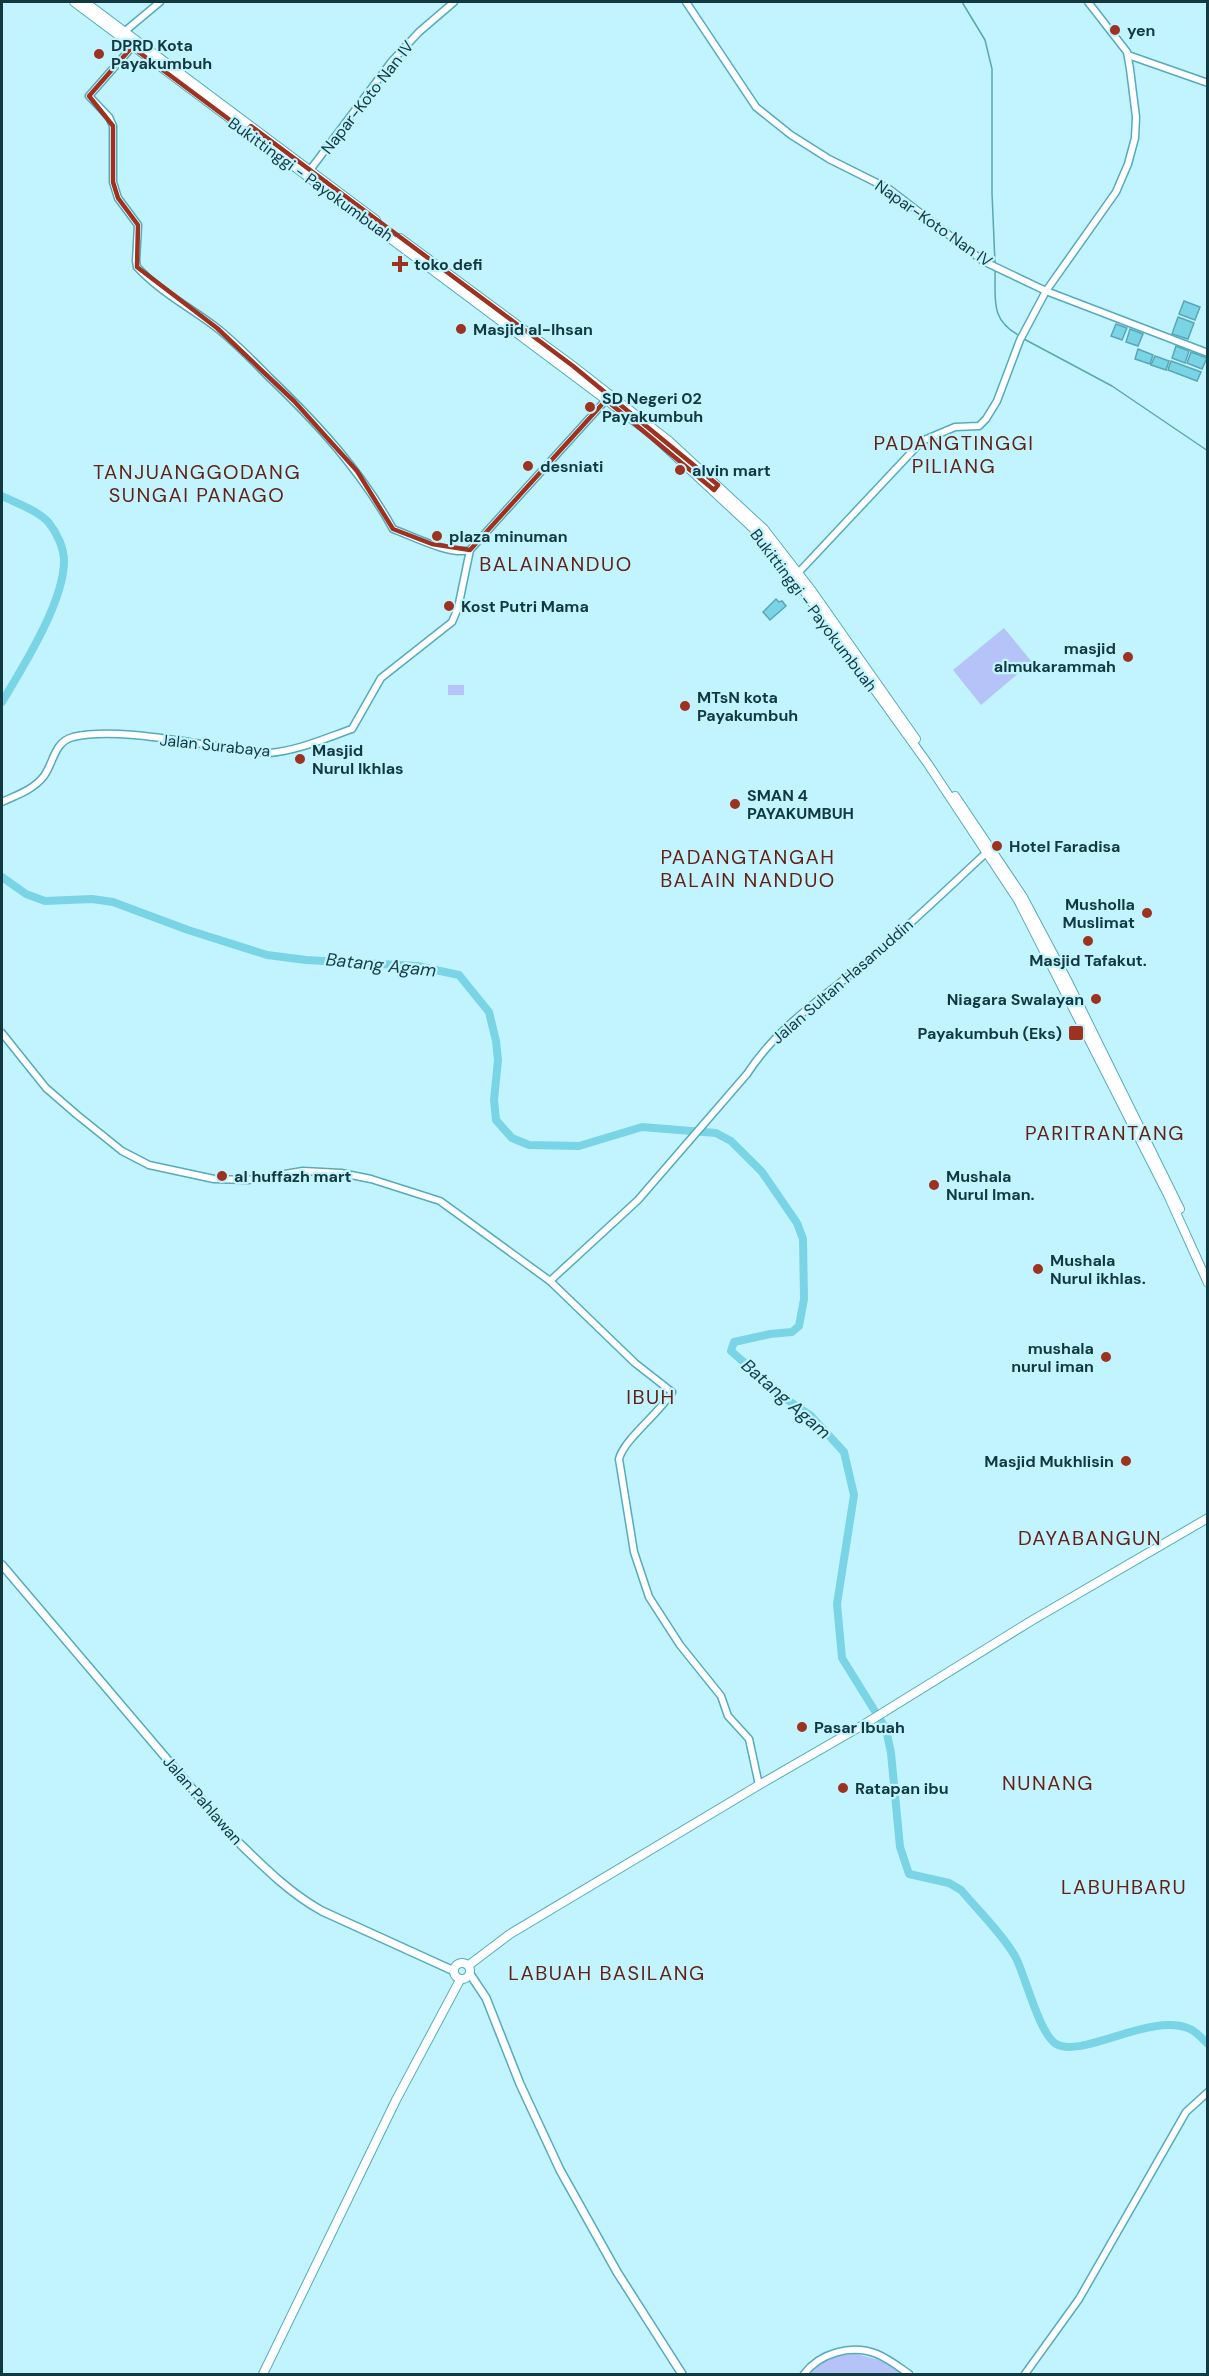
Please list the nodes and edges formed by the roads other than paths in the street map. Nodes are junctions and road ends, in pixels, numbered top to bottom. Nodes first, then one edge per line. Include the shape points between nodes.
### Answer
1 (74, 2) edge
2 (84, 2) edge
3 (160, 2) edge
4 (453, 2) edge
5 (686, 2) edge
6 (1088, 2) edge
7 (124, 32) junction
8 (132, 47) junction
9 (1128, 55) junction
10 (1208, 83) edge
11 (230, 115) junction
12 (248, 129) junction
13 (310, 170) junction
14 (1046, 291) junction
15 (1208, 353) edge
16 (606, 400) junction
17 (716, 488) junction
18 (470, 550) junction
19 (463, 552) junction
20 (468, 559) junction
21 (799, 572) junction
22 (901, 722) junction
23 (2, 802) edge
24 (986, 853) junction
25 (2, 1033) edge
26 (1108, 1069) junction
27 (1208, 1270) edge
28 (550, 1281) junction
29 (1208, 1283) edge
30 (1208, 1518) edge
31 (2, 1565) edge
32 (759, 1785) junction
33 (469, 1965) junction
34 (454, 1971) junction
35 (470, 1974) junction
36 (460, 1980) junction
37 (1208, 2092) edge
38 (263, 2374) edge
39 (681, 2374) edge
40 (804, 2374) edge
41 (909, 2374) edge
42 (1025, 2374) edge

1 - 8 main road, Bukittinggi - Payokumbuah
2 - 7 main road, Bukittinggi - Payokumbuah
3 - 7 street
4 - 13 street, Napar-Koto Nan IV via 392,61
5 - 14 street, Napar-Koto Nan IV via 756,107 829,159 889,189 945,234 996,267
6 - 9 street
7 - 11 main road, Bukittinggi - Payokumbuah
8 - 11 main road, Bukittinggi - Payokumbuah
8 - 19 street via 89,96 113,126 114,188 138,225 137,267 217,328 294,401 357,471 393,529
9 - 10 street
9 - 14 street via 1136,117 1131,157 1116,192
11 - 12 main road, Bukittinggi - Payokumbuah
12 - 13 main road, Bukittinggi - Payokumbuah
12 - 16 main road, Bukittinggi - Payokumbuah
13 - 17 main road, Bukittinggi - Payokumbuah via 669,441
14 - 15 street, Napar-Koto Nan IV
14 - 21 street via 986,420 979,426 955,427 922,441
16 - 17 main road, Bukittinggi - Payokumbuah
16 - 18 street, Jalan Surabaya
17 - 21 main road, Bukittinggi - Payokumbuah via 764,529
17 - 22 main road, Bukittinggi - Payokumbuah via 771,548
18 - 19 street
18 - 20 street, Jalan Surabaya
19 - 20 street
20 - 23 street, Jalan Surabaya via 452,622 381,678 352,729 268,753 137,736 72,738 58,747 45,775 36,784
21 - 22 main road, Bukittinggi - Payokumbuah
22 - 24 main road, Bukittinggi - Payokumbuah
22 - 26 main road, Bukittinggi - Payokumbuah via 1023,897
24 - 26 main road, Bukittinggi - Payokumbuah via 1018,900
24 - 28 street, Jalan Sultan Hasanuddin via 867,961 784,1029 638,1200
25 - 28 street via 32,1071 76,1114 114,1146 149,1165 214,1179 248,1180 313,1171 371,1179 440,1201
26 - 27 main road, Bukittinggi - Payokumbuah via 1173,1192
26 - 29 main road, Bukittinggi - Payokumbuah
28 - 32 street via 635,1363 672,1392 619,1459 634,1552 654,1606 721,1696 728,1716 749,1739
30 - 32 main road
31 - 34 main road, Jalan Pahlawan via 234,1838 274,1877 301,1900 322,1911
32 - 33 main road via 510,1935
33 - 34 main road via 461,1962
33 - 35 main road
34 - 36 main road
35 - 36 main road
35 - 39 main road via 486,1998 560,2170
36 - 38 main road via 396,2100
37 - 42 street via 1186,2112 1079,2299
40 - 41 street via 828,2356 857,2350 878,2355

